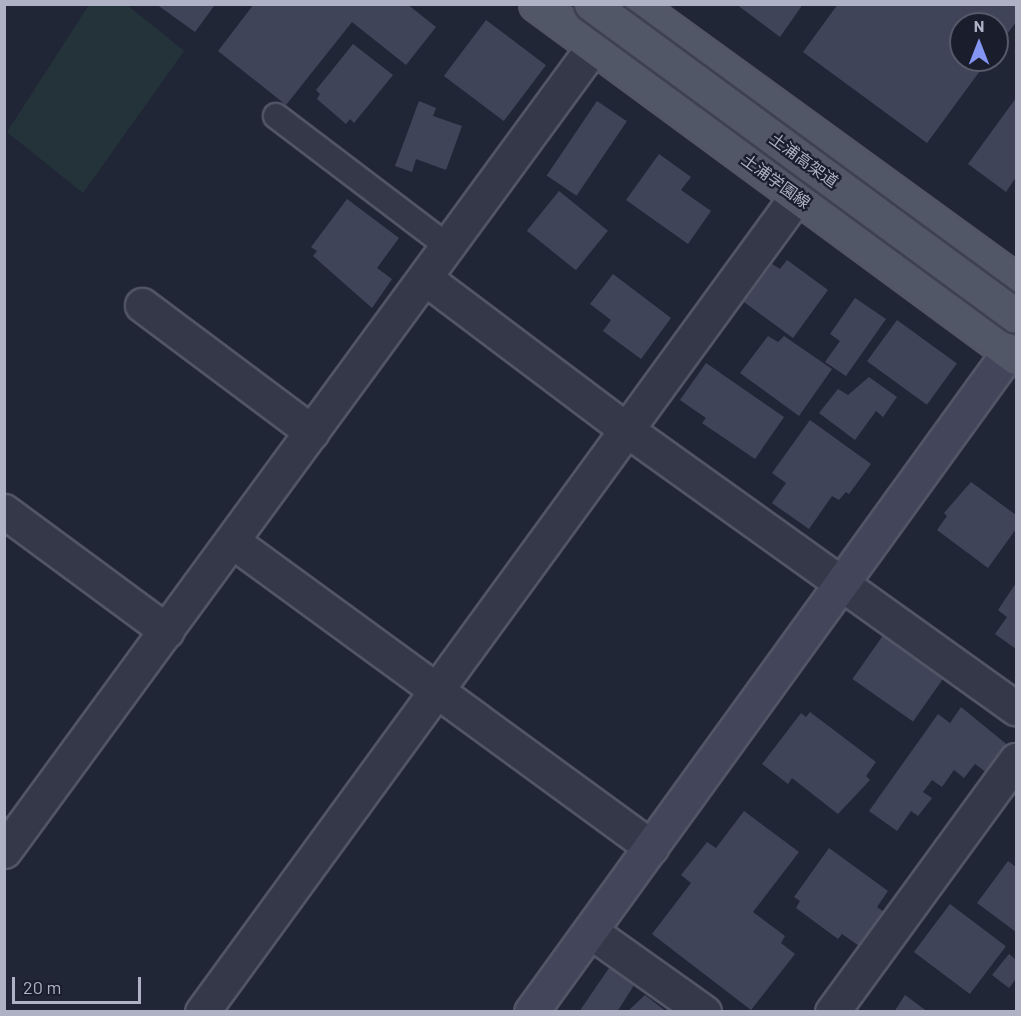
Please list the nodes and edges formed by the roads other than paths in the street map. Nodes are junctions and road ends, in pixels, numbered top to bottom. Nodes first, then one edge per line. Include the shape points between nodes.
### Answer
1 (536, 4) edge
2 (591, 4) edge
3 (645, 8) edge
4 (593, 47) junction
5 (276, 116) dead end
6 (796, 197) junction
7 (447, 246) junction
8 (425, 278) junction
9 (1017, 281) edge
10 (142, 305) dead end
11 (1017, 316) edge
12 (1014, 350) edge
13 (627, 430) junction
14 (312, 432) junction
15 (4, 511) edge
16 (232, 541) junction
17 (843, 582) junction
18 (167, 631) junction
19 (436, 690) junction
20 (1017, 708) edge
21 (1017, 760) edge
22 (8, 839) edge
23 (651, 847) junction
24 (590, 931) junction
25 (202, 1011) edge
26 (531, 1011) edge
27 (704, 1011) edge
28 (832, 1011) edge

1 - 4 main road, 土浦学園線
2 - 11 main road, 土浦高架道, bridge
3 - 4 street
3 - 9 main road
4 - 6 main road, 土浦学園線
4 - 7 street
5 - 7 lane
6 - 12 main road, 土浦学園線
6 - 13 street
7 - 8 street
8 - 13 street
8 - 14 street
10 - 14 street
12 - 17 street
13 - 17 street
13 - 19 street
14 - 16 street
15 - 18 street
16 - 18 street
16 - 19 street
17 - 20 street
17 - 23 street
18 - 22 street
19 - 23 street
19 - 25 street
21 - 28 street
23 - 24 street
24 - 26 street
24 - 27 street

